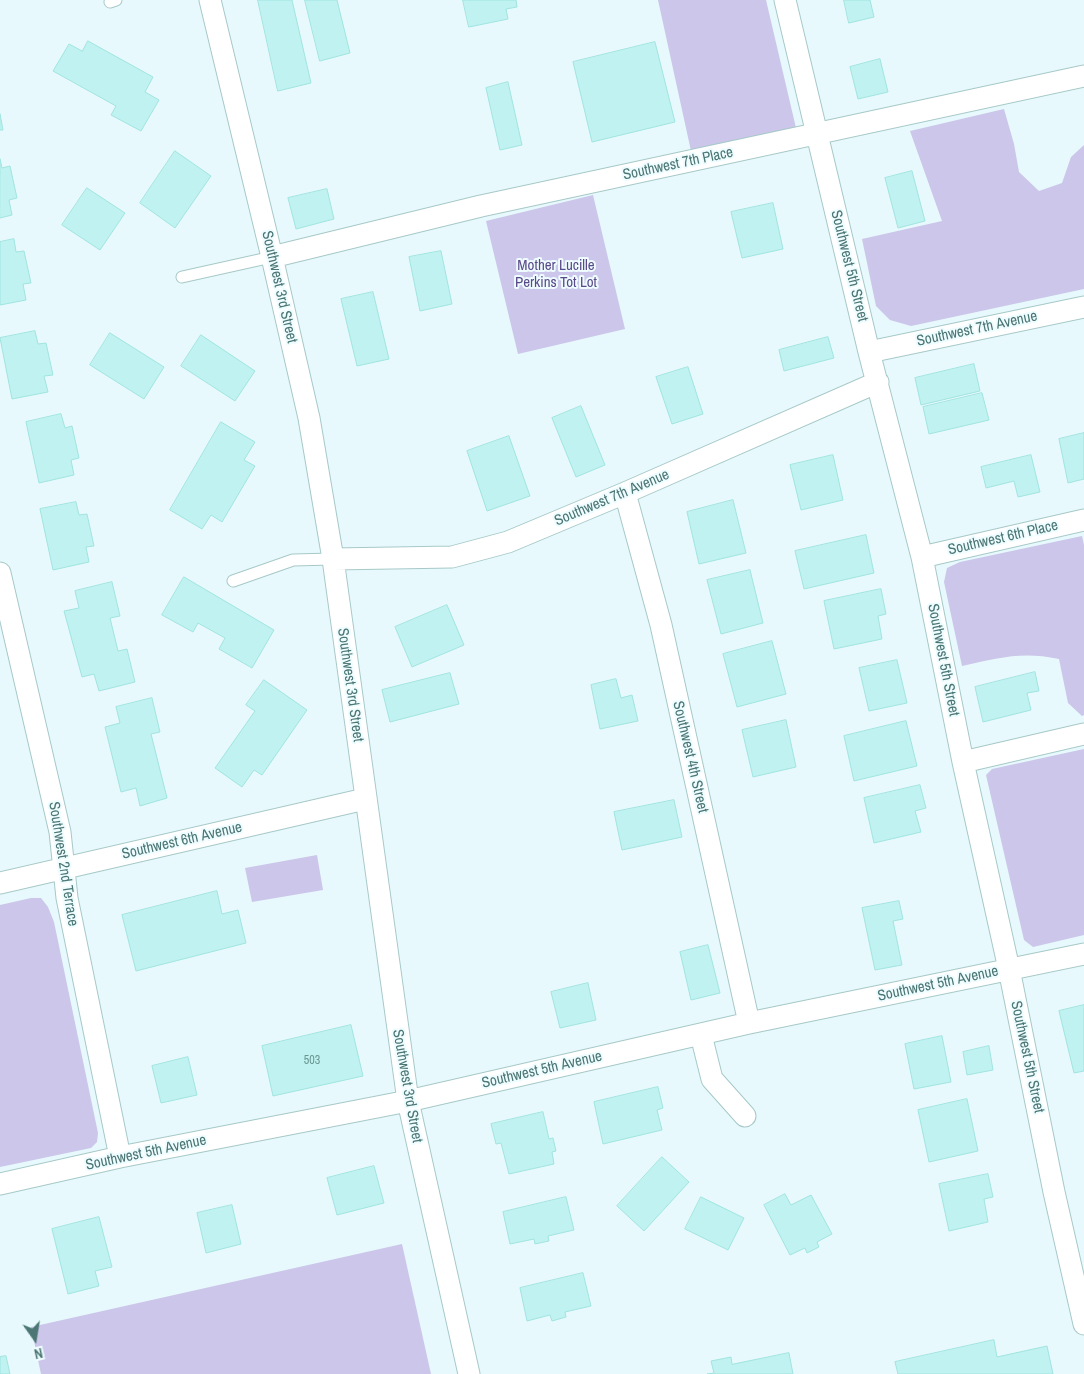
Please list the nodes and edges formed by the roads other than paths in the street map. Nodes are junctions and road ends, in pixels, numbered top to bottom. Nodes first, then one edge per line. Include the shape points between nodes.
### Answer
1 (210, 0) edge
2 (785, 0) edge
3 (1084, 76) edge
4 (816, 133) junction
5 (272, 256) junction
6 (182, 277) dead end
7 (1084, 307) edge
8 (870, 352) junction
9 (878, 382) junction
10 (625, 493) junction
11 (1084, 520) edge
12 (922, 557) junction
13 (333, 559) junction
14 (0, 573) edge
15 (233, 581) dead end
16 (1084, 734) edge
17 (963, 762) junction
18 (365, 799) junction
19 (64, 868) junction
20 (0, 882) edge
21 (1084, 954) edge
22 (1009, 969) junction
23 (749, 1023) junction
24 (701, 1035) junction
25 (408, 1101) junction
26 (745, 1116) dead end
27 (120, 1157) junction
28 (0, 1184) edge
29 (1084, 1324) edge
30 (469, 1374) edge

1 - 5 street, Southwest 3rd Street
2 - 4 street, Southwest 5th Street
3 - 4 street, Southwest 7th Place
4 - 5 street, Southwest 7th Place via 481,206
4 - 8 street, Southwest 5th Street
5 - 6 lane
5 - 13 street, Southwest 3rd Street via 309,418
7 - 8 street, Southwest 7th Avenue
8 - 9 street, Southwest 5th Street
9 - 10 street, Southwest 7th Avenue
9 - 12 street, Southwest 5th Street
10 - 13 street, Southwest 7th Avenue via 508,542 452,557
10 - 23 street, Southwest 4th Street via 661,625
11 - 12 street, Southwest 6th Place
12 - 17 street, Southwest 5th Street
13 - 15 lane via 293,560
13 - 18 street, Southwest 3rd Street
14 - 19 street, Southwest 2nd Terrace via 60,832
16 - 17 street
17 - 22 street, Southwest 5th Street
18 - 19 street, Southwest 6th Avenue
18 - 25 street, Southwest 3rd Street
19 - 20 street, Southwest 6th Avenue
19 - 27 street, Southwest 2nd Terrace via 67,898
21 - 22 street, Southwest 5th Avenue
22 - 23 street, Southwest 5th Avenue
22 - 29 street, Southwest 5th Street
23 - 24 street, Southwest 5th Avenue
24 - 25 street, Southwest 5th Avenue
24 - 26 street via 712,1079
25 - 27 street, Southwest 5th Avenue
25 - 30 street, Southwest 3rd Street
27 - 28 street, Southwest 5th Avenue

